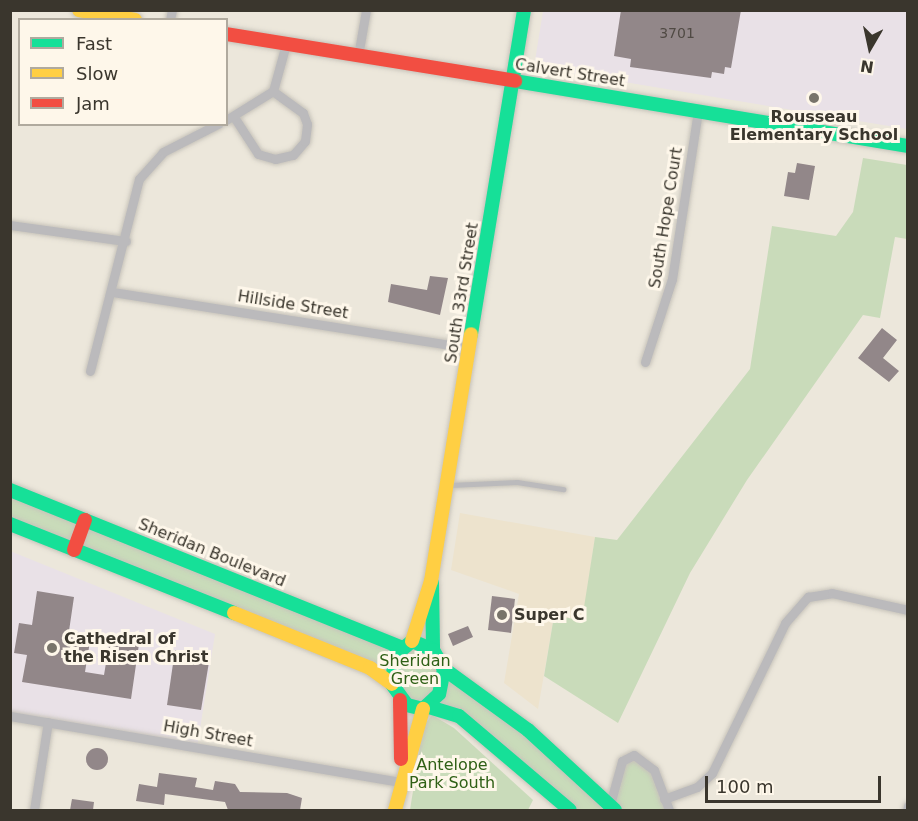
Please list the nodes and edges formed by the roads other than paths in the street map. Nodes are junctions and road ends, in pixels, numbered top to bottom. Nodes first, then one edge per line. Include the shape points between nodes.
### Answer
1 (79, 10) edge
2 (366, 10) edge
3 (524, 10) edge
4 (124, 18) edge
5 (228, 34) edge
6 (285, 44) junction
7 (358, 56) junction
8 (513, 80) junction
9 (273, 91) junction
10 (698, 111) junction
11 (230, 119) edge
12 (214, 126) edge
13 (908, 146) edge
14 (10, 225) edge
15 (126, 241) junction
16 (112, 292) junction
17 (470, 348) junction
18 (645, 362) dead end
19 (90, 371) dead end
20 (446, 485) junction
21 (563, 489) dead end
22 (10, 490) edge
23 (85, 520) junction
24 (10, 524) edge
25 (74, 550) junction
26 (431, 581) junction
27 (908, 610) edge
28 (406, 644) junction
29 (434, 650) junction
30 (444, 669) junction
31 (392, 684) junction
32 (400, 700) junction
33 (426, 708) junction
34 (10, 716) edge
35 (48, 722) junction
36 (400, 782) junction
37 (664, 799) junction
38 (611, 808) edge
39 (34, 810) edge
40 (395, 810) edge
41 (570, 810) edge
42 (669, 810) edge

1 - 4 main road
2 - 7 street
3 - 8 main road, South 33rd Street
5 - 6 main road, Calvert Street
6 - 7 main road, Calvert Street
6 - 9 street
7 - 8 main road, Calvert Street
8 - 10 main road, Calvert Street
8 - 17 main road, South 33rd Street
9 - 11 street
9 - 11 street via 303,113 308,124 305,141 293,155 275,159 258,154
10 - 13 main road, Calvert Street
10 - 18 street, South Hope Court via 672,279
12 - 15 street via 164,152 145,169 134,193
14 - 15 street
15 - 16 street
16 - 17 street, Hillside Street
16 - 19 street
17 - 20 main road, South 33rd Street
20 - 21 lane via 517,482
20 - 26 main road, South 33rd Street
22 - 23 main road, Sheridan Boulevard
23 - 25 main road
23 - 28 main road, Sheridan Boulevard
24 - 25 main road
25 - 31 main road via 370,668
26 - 28 main road, South 33rd Street
26 - 29 main road, South 33rd Street
27 - 37 street via 832,593 808,597 785,623 712,773 697,787
28 - 29 main road
28 - 31 main road
29 - 30 main road
30 - 33 main road via 442,687
30 - 38 main road via 453,681 528,730
31 - 32 main road
32 - 33 main road
32 - 36 main road
33 - 36 main road
33 - 41 main road via 459,716
34 - 35 street, High Street
35 - 36 street, High Street
35 - 39 street
36 - 40 main road
37 - 38 street via 654,770 634,755 622,761
37 - 42 street

